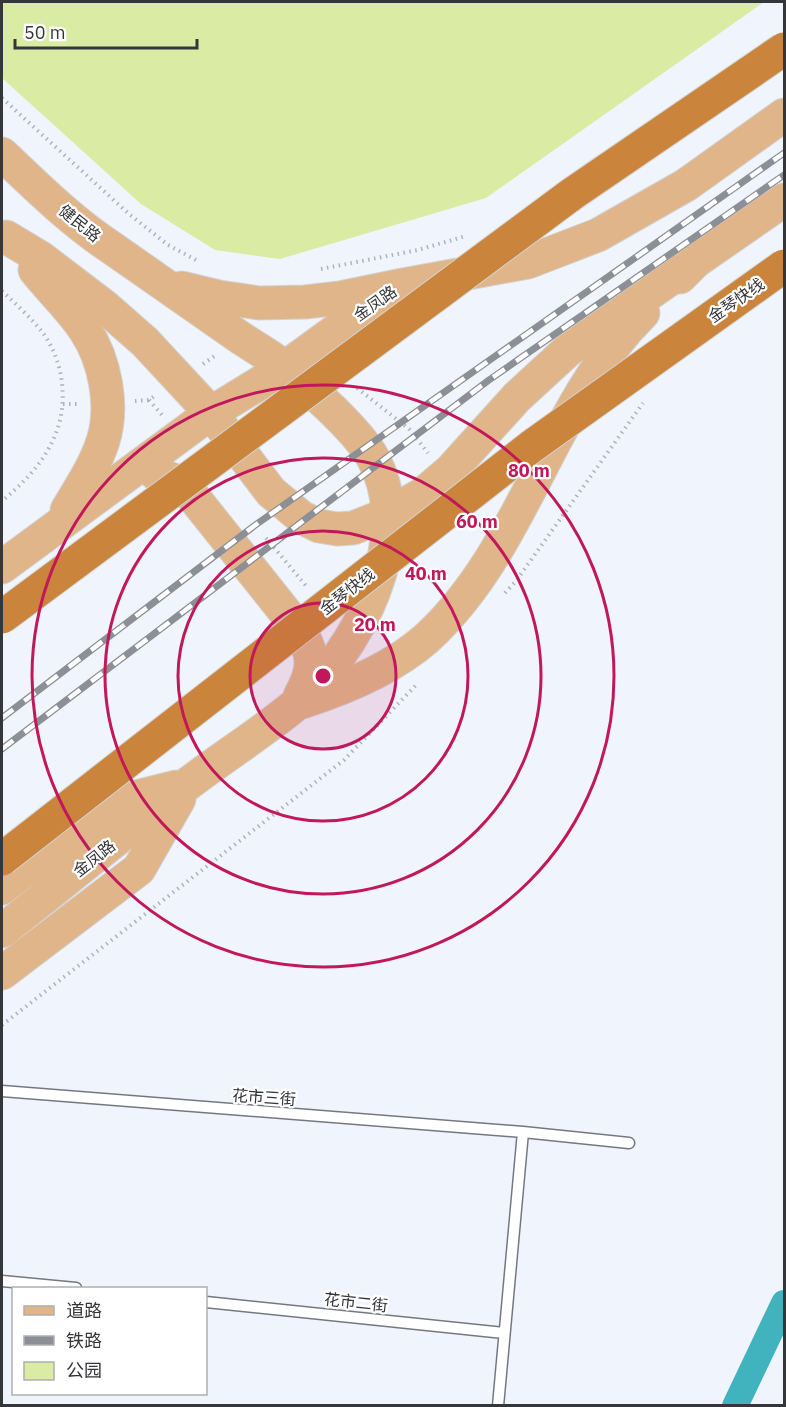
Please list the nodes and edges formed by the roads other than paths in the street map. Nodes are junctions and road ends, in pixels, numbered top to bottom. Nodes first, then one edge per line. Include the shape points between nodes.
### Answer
1 (784, 49) edge
2 (784, 115) edge
3 (2, 154) edge
4 (784, 200) edge
5 (4, 235) edge
6 (696, 261) junction
7 (784, 266) edge
8 (166, 284) junction
9 (398, 286) junction
10 (285, 368) junction
11 (211, 413) junction
12 (120, 479) junction
13 (388, 514) junction
14 (60, 522) junction
15 (2, 567) edge
16 (2, 617) edge
17 (295, 705) junction
18 (187, 784) junction
19 (2, 859) edge
20 (2, 888) edge
21 (2, 931) edge
22 (2, 973) edge
23 (2, 1091) edge
24 (524, 1132) junction
25 (629, 1143) dead end
26 (2, 1281) edge
27 (65, 1287) edge
28 (207, 1302) edge
29 (504, 1333) junction
30 (498, 1406) edge

1 - 16 highway, bridge via 572,194
2 - 9 main road, 金凤路 via 686,184 598,235 528,262
3 - 8 main road, 健民路 via 106,244
4 - 6 main road
5 - 11 main road via 104,306 145,342
5 - 14 main road via 86,330 103,367 108,403 104,439 90,472
6 - 13 main road via 567,351 517,397 444,475 423,494
6 - 17 main road via 627,329 605,358 557,435 497,548 459,604 426,639 396,660 361,680
7 - 19 highway, 金琴快线, bridge via 532,446
8 - 9 main road via 259,303 340,298
8 - 10 main road, 健民路
9 - 10 main road, 金凤路
10 - 11 main road, 金凤路
10 - 13 main road, 健民路 via 352,431 373,457 383,480
11 - 12 main road, 金凤路
11 - 13 main road via 271,492 301,517 337,530
12 - 14 main road, 金凤路
12 - 17 main road via 156,473 186,489 297,627 312,656 306,685
13 - 17 main road, 健民路 via 385,556 358,625 333,664
14 - 15 main road, 金凤路
17 - 18 main road, 金凤路
18 - 20 main road via 112,804
18 - 21 main road, 金凤路
18 - 22 main road via 139,869
23 - 24 lane, 花市三街
24 - 25 lane, 花市三街
24 - 29 lane
26 - 27 lane
28 - 29 lane, 花市二街
29 - 30 lane

